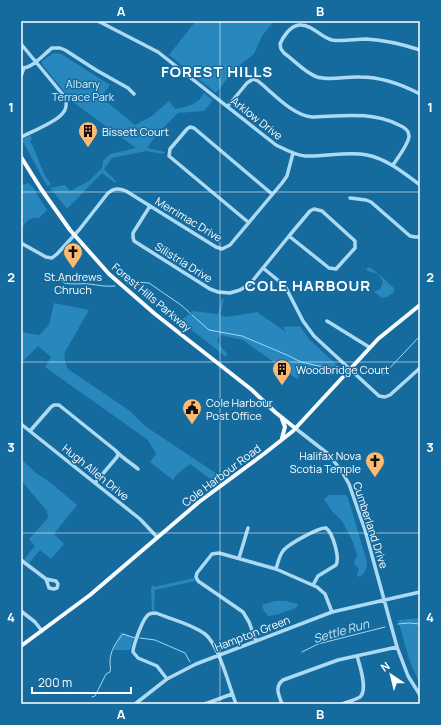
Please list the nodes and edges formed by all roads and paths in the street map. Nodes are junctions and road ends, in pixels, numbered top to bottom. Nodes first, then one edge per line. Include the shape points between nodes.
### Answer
1 (98, 21) edge
2 (299, 23) edge
3 (21, 44) edge
4 (420, 50) edge
5 (35, 62) junction
6 (22, 68) edge
7 (21, 76) edge
8 (134, 94) dead end
9 (420, 94) edge
10 (228, 106) junction
11 (21, 138) edge
12 (293, 153) junction
13 (21, 157) edge
14 (393, 165) junction
15 (420, 186) edge
16 (272, 194) junction
17 (350, 198) dead end
18 (150, 206) junction
19 (248, 222) junction
20 (74, 236) junction
21 (289, 236) junction
22 (420, 237) edge
23 (21, 243) edge
24 (263, 268) junction
25 (420, 305) edge
26 (327, 320) dead end
27 (369, 348) junction
28 (420, 368) edge
29 (349, 369) junction
30 (281, 417) junction
31 (21, 424) edge
32 (296, 428) junction
33 (30, 431) junction
34 (281, 440) junction
35 (118, 454) junction
36 (138, 469) dead end
37 (95, 483) junction
38 (248, 528) dead end
39 (157, 537) junction
40 (239, 558) junction
41 (21, 560) edge
42 (276, 569) junction
43 (46, 579) dead end
44 (313, 585) junction
45 (420, 592) edge
46 (385, 601) junction
47 (21, 611) edge
48 (332, 612) junction
49 (42, 631) junction
50 (256, 641) junction
51 (21, 646) edge
52 (397, 647) junction
53 (218, 655) junction
54 (357, 656) junction
55 (167, 679) junction
56 (232, 694) junction
57 (420, 695) edge
58 (134, 704) edge
59 (205, 704) edge
60 (236, 704) edge
61 (282, 704) edge
62 (342, 704) edge

1 - 10 street, Arklow Drive via 158,52
2 - 4 street via 332,40 377,40
2 - 9 street via 289,31 280,46 284,53 312,75 322,78 382,79
3 - 5 street
5 - 6 street
5 - 8 street via 52,48 60,48
5 - 11 street via 64,96 66,108 59,117
6 - 7 street
10 - 12 street, Arklow Drive via 276,145
10 - 14 street via 253,79 296,112 304,115 364,115 387,120 403,127 409,135
12 - 14 street, Arklow Drive via 313,156 366,155
12 - 16 street, Merrimac Drive via 287,176
13 - 20 main road, Forest Hills Parkway
14 - 15 street, Arklow Drive
16 - 19 street, Merrimac Drive
16 - 19 street via 194,128 187,129 168,154
17 - 22 street via 372,202 410,236
18 - 19 street, Merrimac Drive via 219,248 229,246
18 - 20 street, Merrimac Drive via 123,190 112,190
18 - 24 street, Silistria Drive via 133,233 134,241 210,289 222,293 240,290 250,284
20 - 23 street via 52,258
20 - 30 main road, Forest Hills Parkway via 120,284 252,390
21 - 21 street, Silistria Drive via 310,212 316,209 352,236 356,244 339,267 331,269
21 - 24 street, Silistria Drive
24 - 29 street via 285,286 311,332
25 - 27 main road, Cole Harbour Road
26 - 27 street
27 - 29 main road, Cole Harbour Road
28 - 29 street via 390,395 383,397 376,395
29 - 32 main road, Cole Harbour Road
30 - 32 main road, Forest Hills Parkway
30 - 34 main road via 285,426
31 - 33 street, Hugh Allen Drive
32 - 34 main road, Cole Harbour Road
32 - 46 street, Cumberland Drive via 327,453 350,484
33 - 35 street via 50,408 58,405
33 - 37 street, Hugh Allen Drive
34 - 39 main road, Cole Harbour Road via 213,490
35 - 36 street
35 - 37 street
37 - 39 street, Hugh Allen Drive via 140,519
38 - 40 street
39 - 49 main road, Cole Harbour Road via 90,596
40 - 42 street
40 - 50 street via 213,554 196,577 200,584 243,612
41 - 43 street
42 - 44 street
42 - 44 street via 285,549 319,529 326,528 331,533 337,563 318,576
44 - 48 street via 325,594
45 - 46 street, Hampton Green
46 - 48 street, Hampton Green
46 - 52 street, Cumberland Drive
47 - 49 street
48 - 50 street, Hampton Green
49 - 51 main road, Cole Harbour Road
50 - 53 street, Hampton Green
52 - 54 street
52 - 57 street, Cumberland Drive via 408,676
53 - 55 street, Hampton Green
53 - 55 street via 211,640 200,631 156,613 149,614 140,631 134,652 137,657 157,666
53 - 56 street
54 - 61 street via 338,660 282,681 277,689
54 - 62 street via 364,684 363,693 358,698
55 - 58 street, Hampton Green
56 - 59 street
56 - 60 street

